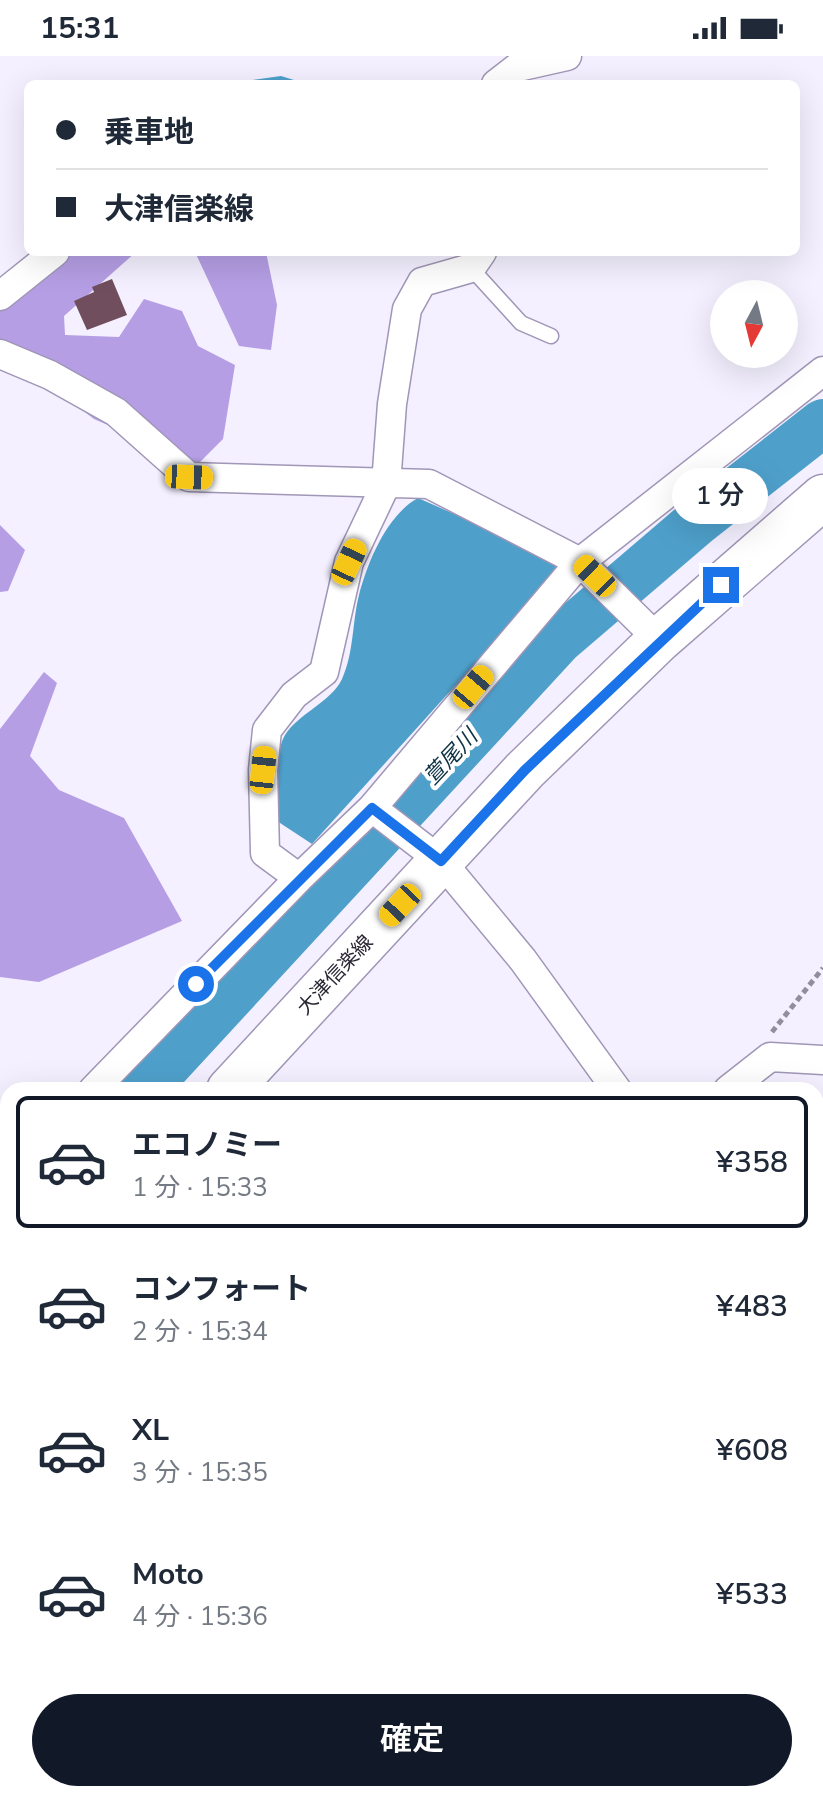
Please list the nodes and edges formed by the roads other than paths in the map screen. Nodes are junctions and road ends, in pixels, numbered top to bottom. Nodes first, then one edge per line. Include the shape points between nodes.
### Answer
1 (567, 56) edge
2 (501, 80) edge
3 (50, 256) edge
4 (476, 260) edge
5 (0, 296) edge
6 (551, 336) dead end
7 (0, 354) edge
8 (823, 371) edge
9 (386, 484) junction
10 (823, 497) edge
11 (587, 569) junction
12 (649, 631) junction
13 (373, 809) junction
14 (440, 860) junction
15 (299, 878) junction
16 (823, 1060) edge
17 (101, 1082) edge
18 (236, 1082) edge
19 (611, 1082) edge
20 (738, 1082) edge
21 (601, 1802) edge
22 (614, 1802) edge

1 - 2 street via 518,67
3 - 5 street
4 - 6 lane via 521,323
4 - 9 street via 422,282 407,309
7 - 9 street via 116,412 189,477
8 - 11 street
9 - 11 street via 429,484
9 - 15 street via 349,562 324,672 294,695 267,730 265,853
10 - 12 main road, 大津信楽線
11 - 12 street
11 - 13 street
12 - 14 main road, 大津信楽線
13 - 14 street
13 - 15 street
14 - 18 main road, 大津信楽線
14 - 19 street via 523,960
15 - 17 street
16 - 20 street via 770,1057
21 - 22 street

